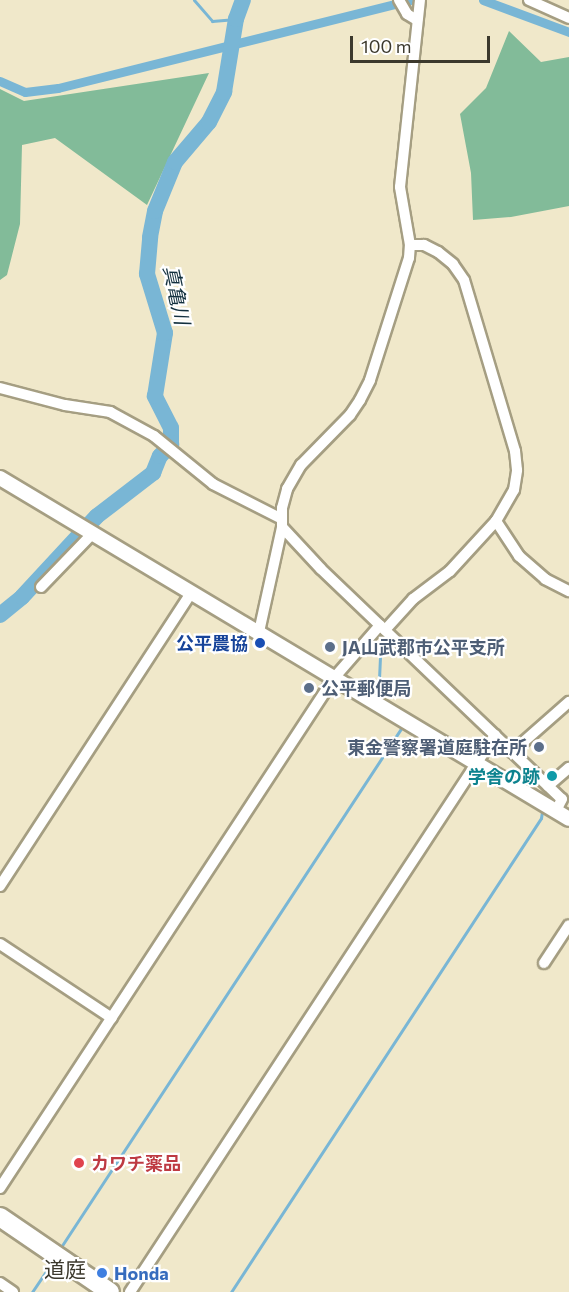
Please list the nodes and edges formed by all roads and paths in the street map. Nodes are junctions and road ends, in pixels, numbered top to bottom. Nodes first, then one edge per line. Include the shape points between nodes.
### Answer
1 (399, 0) edge
2 (420, 0) edge
3 (529, 0) edge
4 (569, 18) edge
5 (417, 20) junction
6 (410, 245) junction
7 (0, 388) edge
8 (0, 478) edge
9 (496, 521) junction
10 (282, 523) junction
11 (92, 534) junction
12 (41, 587) dead end
13 (569, 591) edge
14 (192, 592) junction
15 (382, 628) junction
16 (259, 632) junction
17 (334, 678) junction
18 (569, 702) edge
19 (495, 735) junction
20 (512, 752) junction
21 (476, 763) junction
22 (569, 768) edge
23 (548, 786) junction
24 (556, 811) junction
25 (569, 819) edge
26 (0, 886) edge
27 (569, 925) edge
28 (0, 944) edge
29 (544, 963) dead end
30 (112, 1018) junction
31 (0, 1188) edge
32 (0, 1217) edge
33 (0, 1283) edge
34 (13, 1292) edge
35 (110, 1292) edge
36 (130, 1292) edge

1 - 5 street via 407,14
2 - 5 street
3 - 4 street
5 - 6 street via 400,187
6 - 9 street via 424,245 438,252 464,280 515,451 514,490
6 - 10 street via 369,380 350,415 301,465 287,489
7 - 10 street via 110,412 154,436 213,483
8 - 11 street
9 - 13 street via 519,556 545,579
9 - 15 street via 450,571
10 - 15 street
10 - 16 street
11 - 12 street
11 - 14 street
14 - 16 street
14 - 26 street
15 - 17 street
15 - 19 street
16 - 17 street
17 - 21 street
17 - 30 street
18 - 20 street
19 - 20 street
19 - 21 street
20 - 23 street
21 - 24 street
21 - 36 street
22 - 23 street
23 - 24 street via 562,800
24 - 25 street
27 - 29 street
28 - 30 street
30 - 31 street
32 - 35 highway
33 - 34 street

